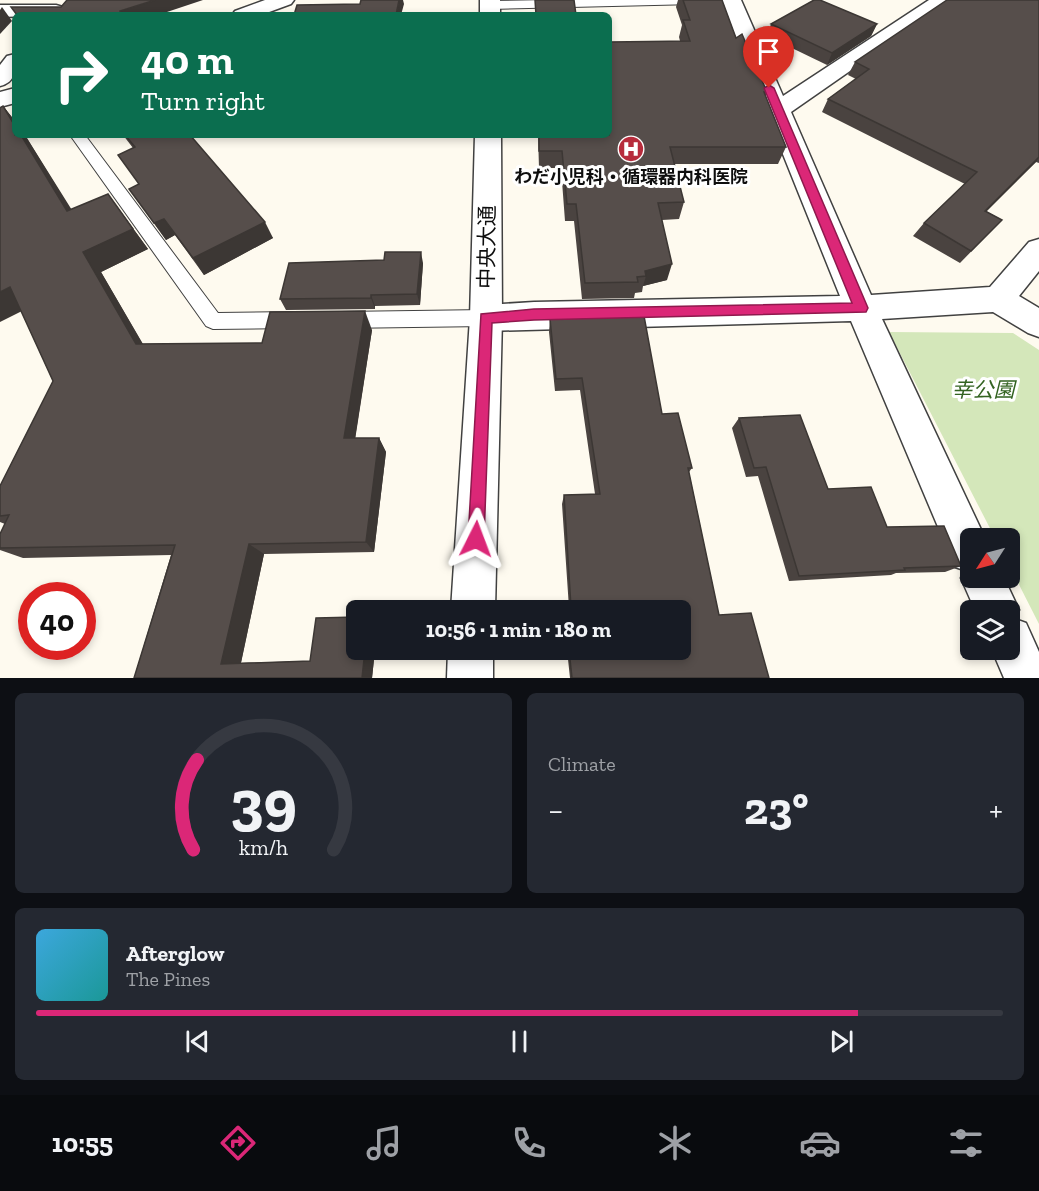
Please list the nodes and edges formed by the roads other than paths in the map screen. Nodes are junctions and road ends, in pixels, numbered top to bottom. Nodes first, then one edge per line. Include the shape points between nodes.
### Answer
1 (284, 0) edge
2 (696, 0) edge
3 (731, 0) edge
4 (942, 0) edge
5 (490, 7) edge
6 (58, 8) edge
7 (0, 11) edge
8 (250, 12) edge
9 (12, 64) edge
10 (0, 79) edge
11 (778, 110) junction
12 (79, 138) edge
13 (488, 138) edge
14 (1039, 250) edge
15 (998, 299) junction
16 (861, 308) junction
17 (486, 318) junction
18 (1039, 324) edge
19 (960, 530) edge
20 (473, 600) edge
21 (471, 660) edge
22 (1019, 660) edge
23 (470, 678) edge
24 (1027, 678) edge

1 - 8 street
2 - 5 lane
3 - 11 street
4 - 11 street
6 - 7 street
9 - 10 street
11 - 16 street
12 - 17 lane via 213,321
13 - 17 street, 中央大通
14 - 15 street
15 - 16 street
15 - 18 street
16 - 17 street
16 - 19 street
17 - 20 street, 中央大通
21 - 23 street
22 - 24 street

